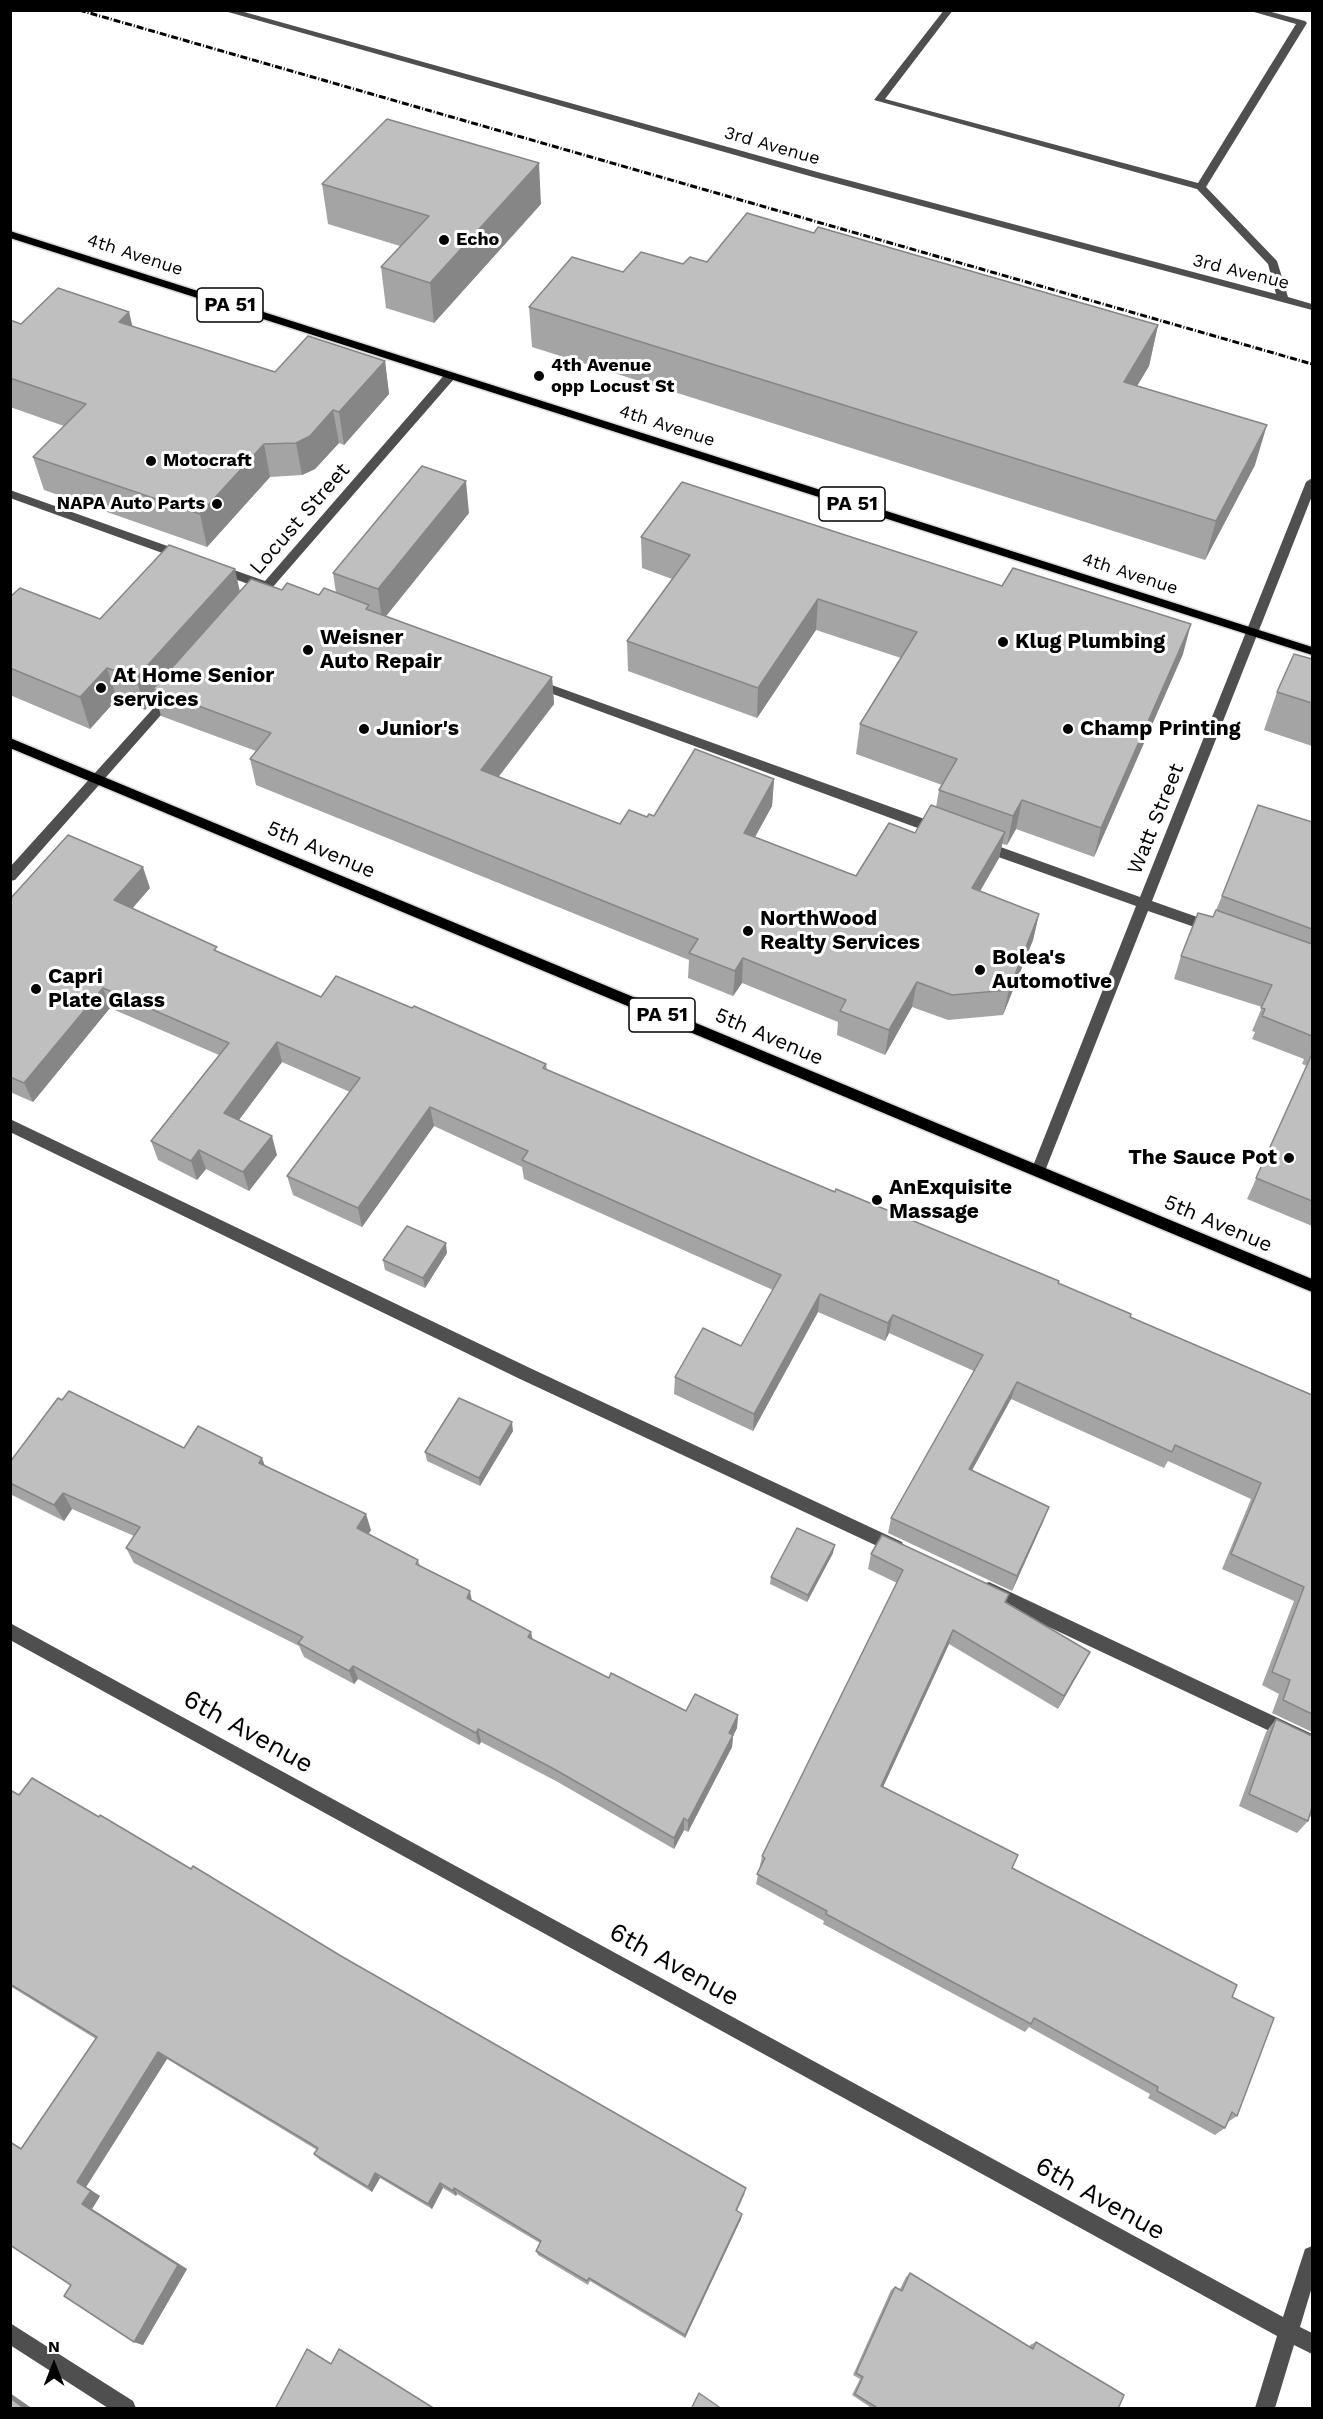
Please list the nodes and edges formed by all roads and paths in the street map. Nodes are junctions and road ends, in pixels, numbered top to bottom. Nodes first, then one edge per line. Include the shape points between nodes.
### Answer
1 (225, 10) edge
2 (949, 10) edge
3 (1251, 10) edge
4 (1201, 187) junction
5 (10, 234) edge
6 (1283, 300) junction
7 (1312, 307) edge
8 (450, 376) junction
9 (1312, 482) edge
10 (10, 494) edge
11 (273, 588) junction
12 (252, 604) edge
13 (1253, 632) junction
14 (1312, 651) edge
15 (526, 680) edge
16 (182, 683) edge
17 (10, 743) edge
18 (97, 780) junction
19 (10, 876) edge
20 (1144, 904) junction
21 (1223, 932) edge
22 (10, 1125) edge
23 (1038, 1171) junction
24 (1312, 1286) edge
25 (911, 1554) edge
26 (976, 1584) edge
27 (10, 1631) edge
28 (1312, 1743) edge
29 (1312, 2256) edge
30 (1289, 2331) junction
31 (10, 2333) edge
32 (1312, 2344) edge
33 (126, 2409) edge
34 (1265, 2409) edge

1 - 6 street, 3rd Avenue via 839,182
2 - 4 street via 879,100
3 - 4 street via 1302,23
4 - 6 street via 1273,263
5 - 8 main road, 4th Avenue / PA 51
6 - 7 street, 3rd Avenue
8 - 11 street, Locust Street
8 - 13 main road, 4th Avenue / PA 51
9 - 13 street, Watt Street
10 - 11 street
11 - 12 street, Locust Street
13 - 14 main road, 4th Avenue / PA 51
13 - 20 street, Watt Street
15 - 20 street
16 - 18 street
17 - 18 main road, 5th Avenue / PA 51
18 - 19 street
18 - 23 main road, 5th Avenue / PA 51
20 - 21 street
20 - 23 street, Watt Street
22 - 25 street
23 - 24 main road, 5th Avenue / PA 51
26 - 28 street
27 - 30 street, 6th Avenue
29 - 30 street
30 - 32 street, 6th Avenue
30 - 34 street
31 - 33 street

